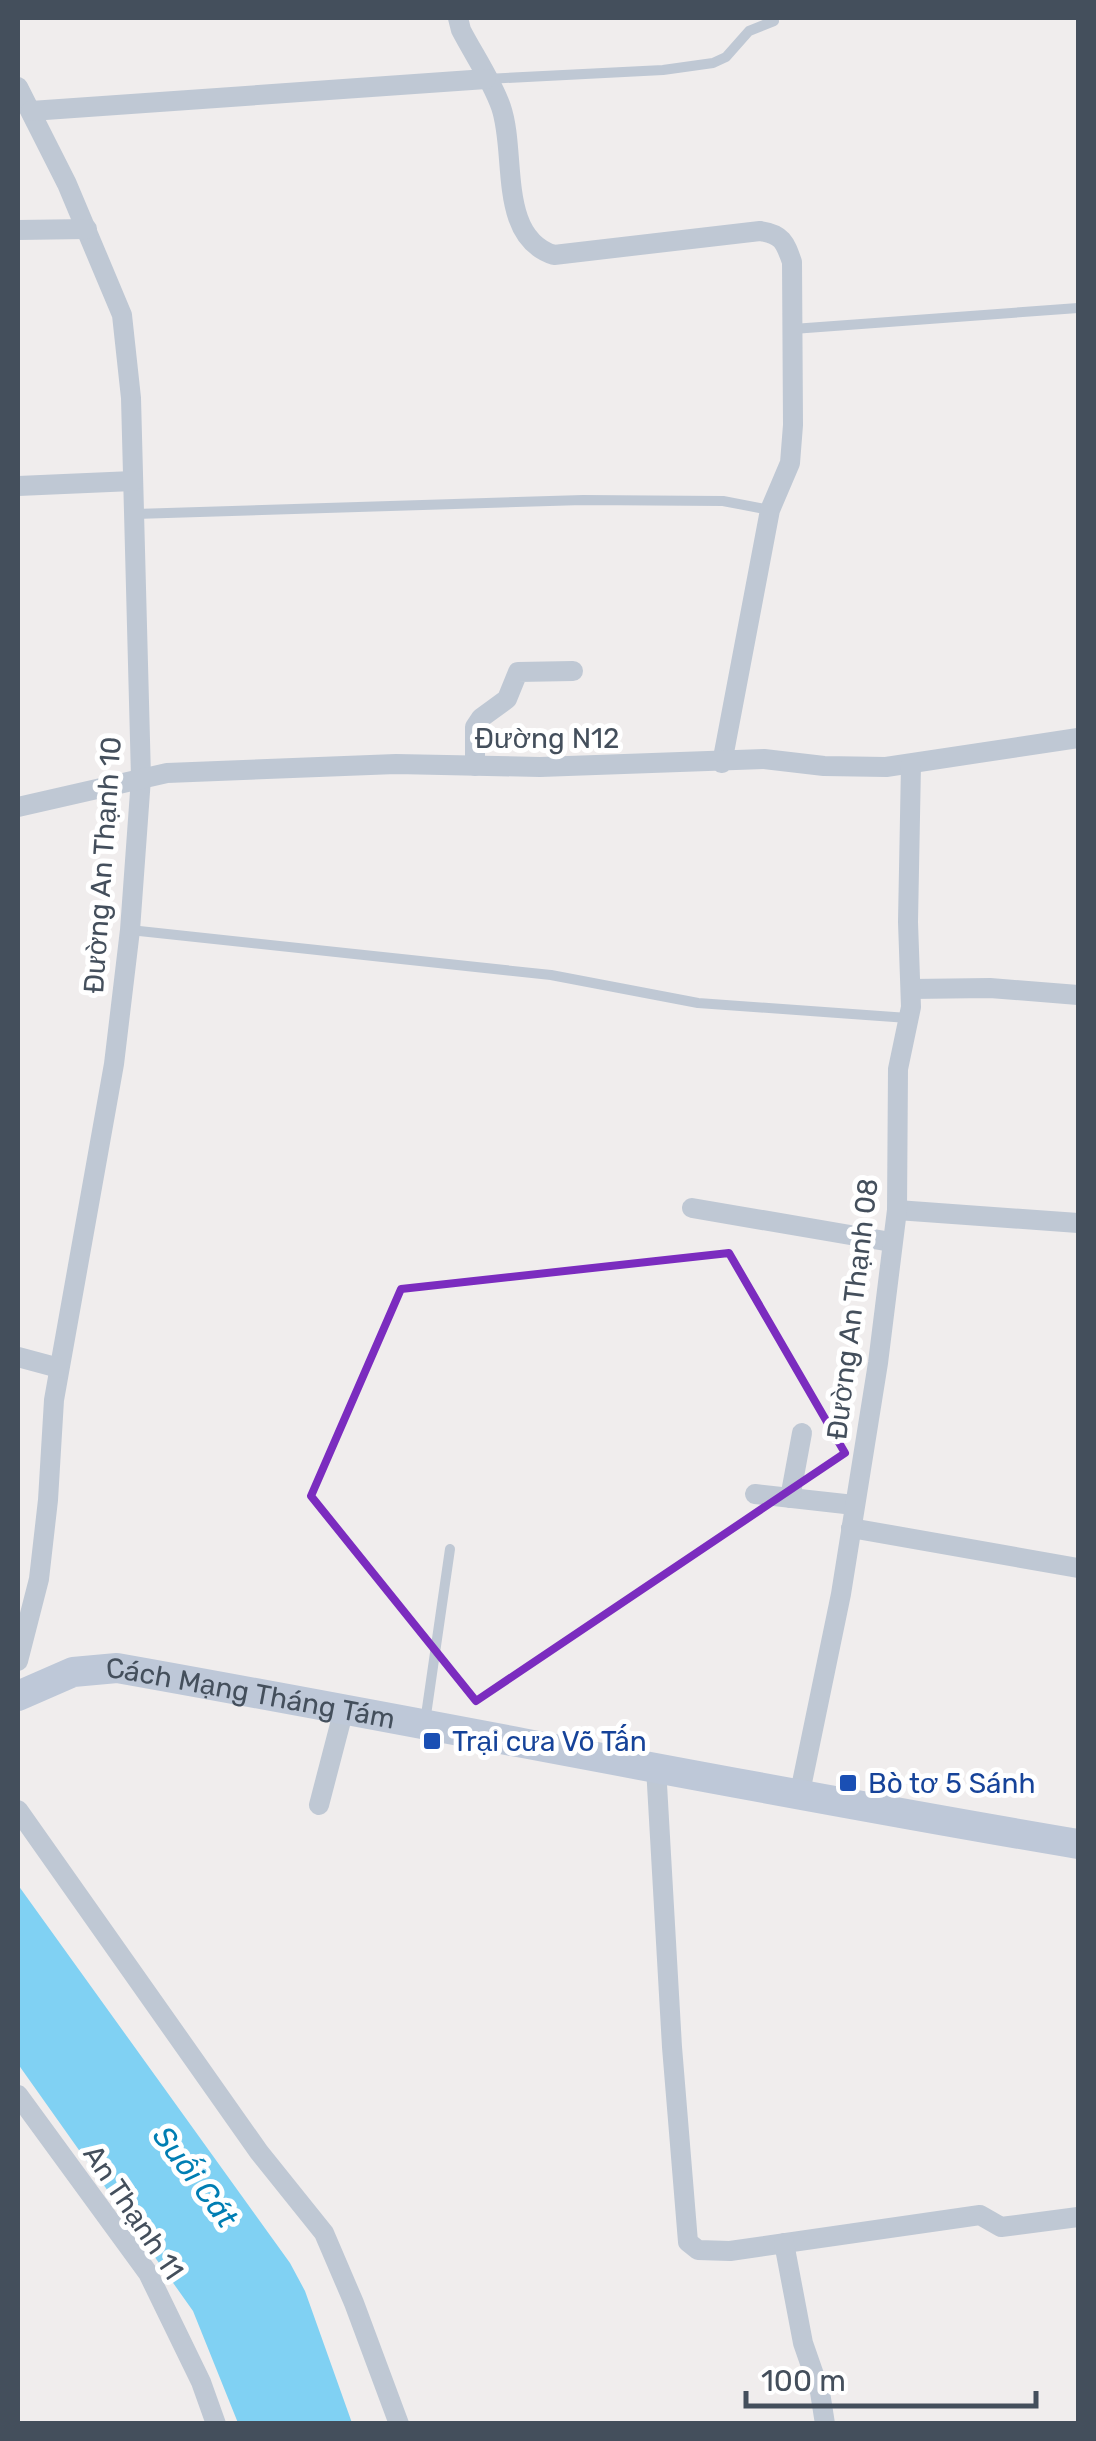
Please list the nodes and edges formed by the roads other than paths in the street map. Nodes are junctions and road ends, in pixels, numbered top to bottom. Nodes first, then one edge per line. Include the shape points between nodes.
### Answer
1 (458, 18) edge
2 (774, 21) dead end
3 (486, 78) junction
4 (18, 87) edge
5 (31, 111) junction
6 (87, 229) junction
7 (18, 230) edge
8 (1078, 308) edge
9 (793, 330) junction
10 (133, 481) junction
11 (18, 486) edge
12 (770, 510) junction
13 (134, 514) junction
14 (573, 671) dead end
15 (1078, 738) edge
16 (722, 763) junction
17 (910, 764) junction
18 (476, 766) junction
19 (142, 778) junction
20 (18, 807) edge
21 (130, 930) junction
22 (911, 989) junction
23 (1078, 995) edge
24 (909, 1018) junction
25 (692, 1208) dead end
26 (897, 1210) junction
27 (1078, 1223) edge
28 (891, 1242) junction
29 (18, 1357) edge
30 (59, 1368) junction
31 (802, 1433) dead end
32 (756, 1494) dead end
33 (790, 1498) junction
34 (854, 1505) junction
35 (851, 1528) junction
36 (450, 1549) dead end
37 (1078, 1568) edge
38 (18, 1661) edge
39 (18, 1696) edge
40 (344, 1708) junction
41 (424, 1723) junction
42 (656, 1767) junction
43 (799, 1797) junction
44 (319, 1805) dead end
45 (18, 1810) edge
46 (1078, 1844) edge
47 (18, 2095) edge
48 (1078, 2217) edge
49 (784, 2244) junction
50 (216, 2424) edge
51 (399, 2424) edge
52 (825, 2424) edge

1 - 3 street
2 - 3 lane via 749,31 713,64
3 - 5 street
3 - 9 street via 502,108 518,216 536,250 554,255 776,233 792,262
4 - 5 street, Đường An Thạnh 10
5 - 6 street, Đường An Thạnh 10
6 - 7 street
6 - 10 street, Đường An Thạnh 10 via 122,315
8 - 9 lane
9 - 12 street via 790,463
10 - 11 street
10 - 13 street, Đường An Thạnh 10
12 - 13 lane via 724,502 583,500
12 - 16 street
13 - 19 street, Đường An Thạnh 10
14 - 18 street via 518,672 508,699 476,727
15 - 17 street, Đường N12
16 - 17 street, Đường N12
16 - 18 street, Đường N12
17 - 22 street, Đường An Thạnh 08
18 - 19 street, Đường N12
19 - 20 street, Đường N12
19 - 21 street, Đường An Thạnh 10
21 - 24 lane via 551,975 698,1003
21 - 30 street, Đường An Thạnh 10 via 114,1064
22 - 23 street
22 - 24 street, Đường An Thạnh 08
24 - 26 street, Đường An Thạnh 08 via 897,1084
25 - 28 street
26 - 27 street
26 - 28 street, Đường An Thạnh 08
28 - 34 street, Đường An Thạnh 08
29 - 30 street
30 - 38 street, Đường An Thạnh 10 via 39,1580
31 - 33 street
32 - 33 street
33 - 34 street
34 - 35 street, Đường An Thạnh 08
35 - 37 street
35 - 43 street, Đường An Thạnh 08
36 - 41 lane
39 - 40 main road, Cách Mạng Tháng Tám via 73,1672 117,1668
40 - 41 main road, Cách Mạng Tháng Tám
40 - 44 street
41 - 42 main road, Cách Mạng Tháng Tám
42 - 43 main road, Cách Mạng Tháng Tám
42 - 49 street via 688,2242 698,2250 730,2251
43 - 46 main road, Cách Mạng Tháng Tám
45 - 51 street via 259,2152 324,2233
47 - 50 street, An Thạnh 11 via 148,2273
48 - 49 street via 1000,2227 980,2215
49 - 52 street

